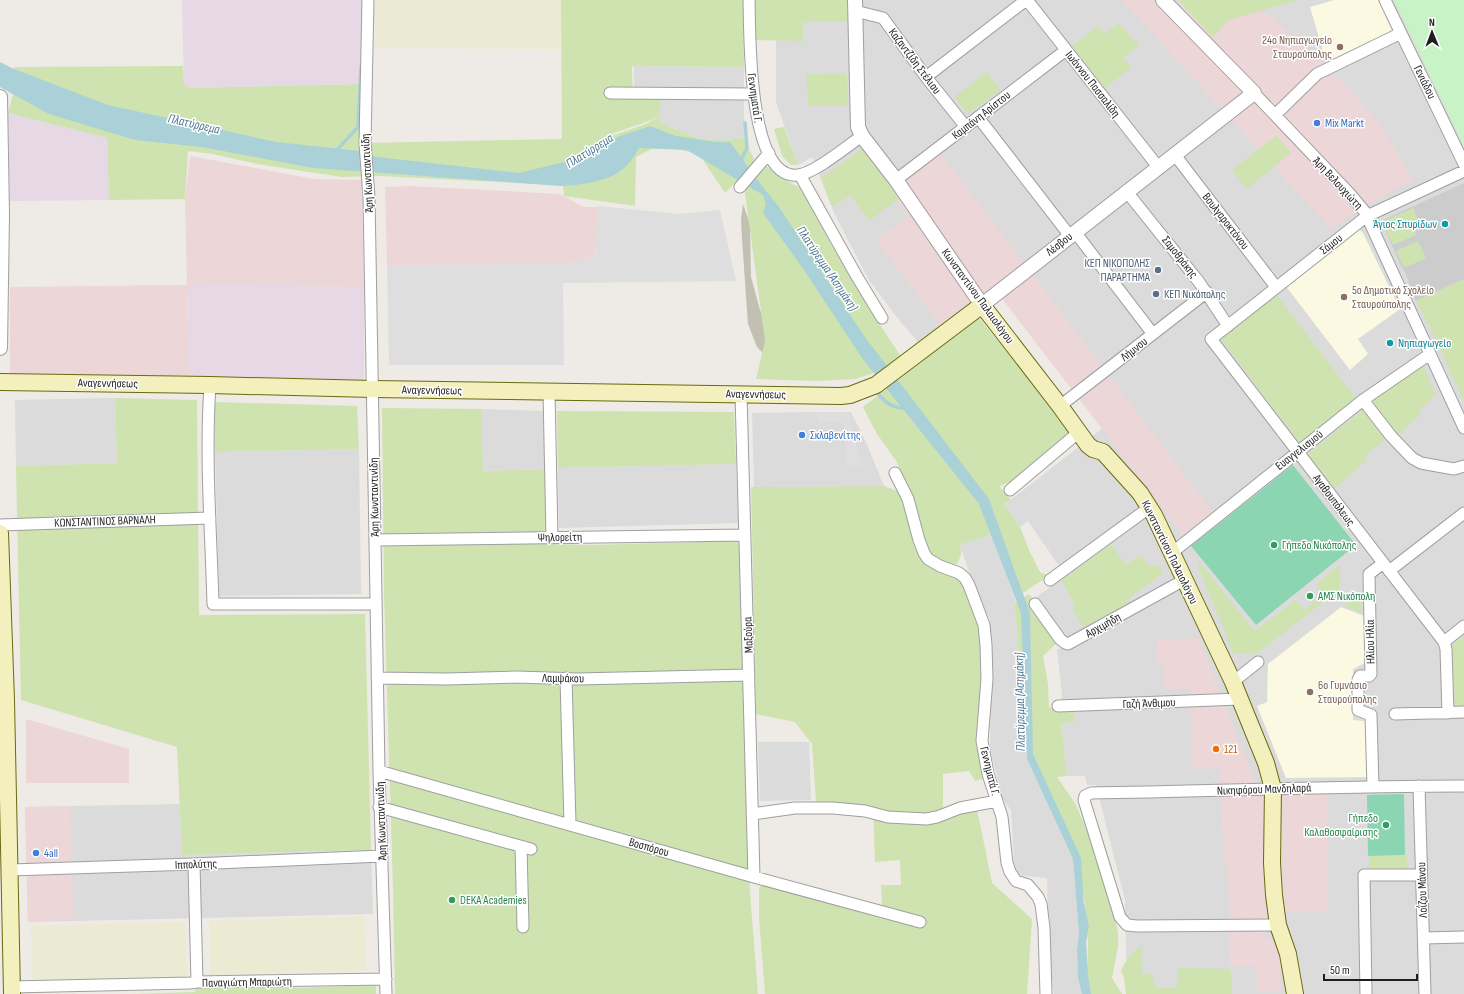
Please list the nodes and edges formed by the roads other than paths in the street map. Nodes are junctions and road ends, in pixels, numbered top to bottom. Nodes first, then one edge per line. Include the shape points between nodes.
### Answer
1 (368, 0) edge
2 (749, 0) edge
3 (1026, 0) edge
4 (1386, 0) edge
5 (1166, 1) edge
6 (855, 5) edge
7 (1401, 33) junction
8 (1066, 50) junction
9 (926, 77) junction
10 (610, 93) dead end
11 (1254, 93) junction
12 (753, 94) junction
13 (0, 97) edge
14 (0, 105) edge
15 (1275, 115) junction
16 (978, 118) junction
17 (966, 127) junction
18 (862, 136) junction
19 (769, 153) junction
20 (1175, 155) junction
21 (1464, 164) edge
22 (1158, 168) junction
23 (1464, 171) edge
24 (800, 175) junction
25 (896, 180) junction
26 (740, 187) dead end
27 (1128, 192) junction
28 (1367, 216) junction
29 (1072, 234) junction
30 (1276, 287) junction
31 (1207, 292) junction
32 (982, 305) junction
33 (882, 318) dead end
34 (0, 321) edge
35 (1228, 326) junction
36 (1153, 334) junction
37 (1211, 339) joint
38 (0, 348) edge
39 (1430, 354) junction
40 (0, 382) edge
41 (210, 384) junction
42 (373, 389) junction
43 (549, 391) junction
44 (862, 391) joint
45 (741, 394) junction
46 (1363, 400) junction
47 (1060, 406) junction
48 (1464, 428) edge
49 (1079, 432) junction
50 (1297, 452) junction
51 (1464, 466) edge
52 (895, 473) dead end
53 (1010, 490) dead end
54 (1150, 507) junction
55 (1464, 513) edge
56 (210, 518) junction
57 (0, 525) edge
58 (0, 533) edge
59 (745, 535) junction
60 (552, 538) junction
61 (375, 540) junction
62 (1173, 552) junction
63 (1385, 567) junction
64 (1050, 580) dead end
65 (1184, 580) junction
66 (376, 604) junction
67 (1035, 604) dead end
68 (1464, 626) edge
69 (1444, 642) junction
70 (1258, 662) dead end
71 (2, 668) edge
72 (749, 675) junction
73 (377, 678) junction
74 (566, 678) junction
75 (1233, 682) junction
76 (3, 699) edge
77 (1240, 699) junction
78 (1058, 706) dead end
79 (1464, 712) edge
80 (1448, 713) junction
81 (1395, 714) dead end
82 (379, 770) junction
83 (1419, 786) junction
84 (1464, 786) edge
85 (1373, 787) junction
86 (1273, 789) junction
87 (997, 801) junction
88 (379, 807) junction
89 (752, 814) junction
90 (570, 824) junction
91 (382, 856) junction
92 (194, 864) junction
93 (10, 870) junction
94 (1421, 875) junction
95 (754, 877) junction
96 (920, 922) dead end
97 (1278, 925) junction
98 (523, 927) dead end
99 (1464, 937) edge
100 (1424, 938) junction
101 (386, 979) junction
102 (193, 986) edge
103 (12, 991) edge
104 (386, 994) edge
105 (1046, 994) edge
106 (1295, 994) edge
107 (1366, 994) edge
108 (1425, 994) edge

1 - 42 street, Άρη Κωνσταντινίδη via 365,143 369,197
2 - 12 street, Γεννηματά Γ.
3 - 8 street, Ιωάννου Πασσαλίδη
3 - 9 street
4 - 7 street, Γενιάδου
5 - 11 street, Άρη Βελουχιώτη
6 - 9 street, Καζαντζίδη Στέλιου via 883,18
6 - 18 street, Κωνσταντίνου Παλαιολόγου via 857,116
7 - 15 street via 1317,74
7 - 21 street, Γενιάδου
8 - 16 street, Καμπάνη Αρίστου
8 - 22 street, Ιωάννου Πασσαλίδη
9 - 17 street, Καζαντζίδη Στέλιου
10 - 12 street
11 - 15 street, Άρη Βελουχιώτη
11 - 20 street, Λέσβου
12 - 19 street, Γεννηματά Γ. via 758,124
13 - 14 street
14 - 34 street
15 - 28 street, Άρη Βελουχιώτη via 1358,202
16 - 17 street, Καμπάνη Αρίστου
16 - 29 street
17 - 25 street, Καμπάνη Αρίστου
18 - 24 street via 818,167
18 - 25 street, Κωνσταντίνου Παλαιολόγου
19 - 24 street, Γεννηματά Γ. via 785,172
19 - 26 street
20 - 22 street, Λέσβου
20 - 30 street, Βουλγαροκτόνου
22 - 27 street, Λέσβου
23 - 28 street, Σάμου
24 - 33 street
25 - 32 street, Κωνσταντίνου Παλαιολόγου
27 - 29 street, Λέσβου
27 - 31 street, Σαμοθράκης
28 - 30 street, Σάμου
28 - 39 street, Άρη Βελουχιώτη
29 - 32 street, Λέσβου
29 - 36 street
30 - 35 street, Σάμου
31 - 35 street, Σαμοθράκης
31 - 36 street, Λήμνου
32 - 44 main road, Λέσβου via 876,386
32 - 47 main road, Κωνσταντίνου Παλαιολόγου
34 - 38 street
35 - 37 street, Σάμου
36 - 47 street, Λήμνου
37 - 50 street, Αγαθουπόλεως
39 - 46 street, Ευαγγελισμού
39 - 48 street, Άρη Βελουχιώτη
40 - 41 main road, Αναγεννήσεως
41 - 42 main road, Αναγεννήσεως
41 - 56 street
42 - 43 main road, Αναγεννήσεως
42 - 61 street, Άρη Κωνσταντινίδη
43 - 45 main road, Αναγεννήσεως
43 - 60 street
44 - 45 main road, Αναγεννήσεως via 834,396
45 - 59 street, Μαξούρα
46 - 50 street, Ευαγγελισμού
46 - 51 street via 1412,458 1421,463 1454,469
47 - 49 main road, Κωνσταντίνου Παλαιολόγου
49 - 53 street
49 - 54 main road, Κωνσταντίνου Παλαιολόγου via 1088,445 1103,452
50 - 62 street, Ευαγγελισμού
50 - 63 street, Αγαθουπόλεως
52 - 87 street, Γεννηματά Γ. via 908,498 921,547 928,559 965,578 984,625 987,679 982,741 988,774
54 - 62 main road, Κωνσταντίνου Παλαιολόγου
54 - 64 street
55 - 63 street
56 - 57 street, ΚΩΝΣΤΑΝΤΙΝΟΣ ΒΑΡΝΑΛΗ
56 - 66 street via 213,604
58 - 71 main road
59 - 60 street, Ψηλορείτη
59 - 72 street, Μαξούρα
60 - 61 street, Ψηλορείτη
61 - 66 street, Άρη Κωνσταντινίδη
62 - 65 main road, Κωνσταντίνου Παλαιολόγου
63 - 69 street, Αγαθουπόλεως
63 - 85 street, Ηλίου Ηλία via 1369,574 1371,674 1358,678 1358,710 1371,715
65 - 67 street, Αρχιμήδη via 1068,644 1060,639
65 - 75 main road, Κωνσταντίνου Παλαιολόγου
66 - 73 street, Άρη Κωνσταντινίδη
68 - 69 street
69 - 80 street
70 - 75 street
71 - 76 main road
72 - 74 street, Λαμψάκου
72 - 89 street, Μαξούρα
73 - 74 street, Λαμψάκου
73 - 82 street, Άρη Κωνσταντινίδη
74 - 90 street
75 - 77 main road, Κωνσταντίνου Παλαιολόγου
76 - 93 main road
77 - 78 street, Γαζή Άνθιμου
77 - 86 main road, Κωνσταντίνου Παλαιολόγου via 1266,763
79 - 80 street
80 - 81 street
82 - 88 street, Άρη Κωνσταντινίδη
82 - 90 street, Βοσπόρου
83 - 84 street, Νικηφόρου Μανδηλαρά
83 - 85 street, Νικηφόρου Μανδηλαρά
83 - 94 street, Λοΐζου Μάνου
85 - 86 street, Νικηφόρου Μανδηλαρά
86 - 97 main road, Κωνσταντίνου Παλαιολόγου via 1272,863
86 - 97 street, Νικηφόρου Μανδηλαρά via 1089,794 1084,798 1120,917 1126,924
87 - 89 street via 960,808 926,819 888,817 848,809 813,808
87 - 105 street, Γεννηματά Γ. via 1002,817 1007,863 1012,877 1028,885 1042,904
88 - 91 street, Άρη Κωνσταντινίδη
88 - 98 street via 526,848
89 - 95 street, Μαξούρα
90 - 95 street, Βοσπόρου
91 - 92 street, Ιππολύτης
91 - 101 street, Άρη Κωνσταντινίδη
92 - 93 street, Ιππολύτης
92 - 102 street
93 - 103 main road
94 - 100 street, Λοΐζου Μάνου
94 - 107 street via 1364,875
95 - 96 street, Βοσπόρου
97 - 106 main road, Κωνσταντίνου Παλαιολόγου via 1288,954
99 - 100 street
100 - 108 street, Λοΐζου Μάνου
101 - 102 street, Παναγιώτη Μπαριώτη
101 - 104 street, Άρη Κωνσταντινίδη
102 - 103 street, Παναγιώτη Μπαριώτη

